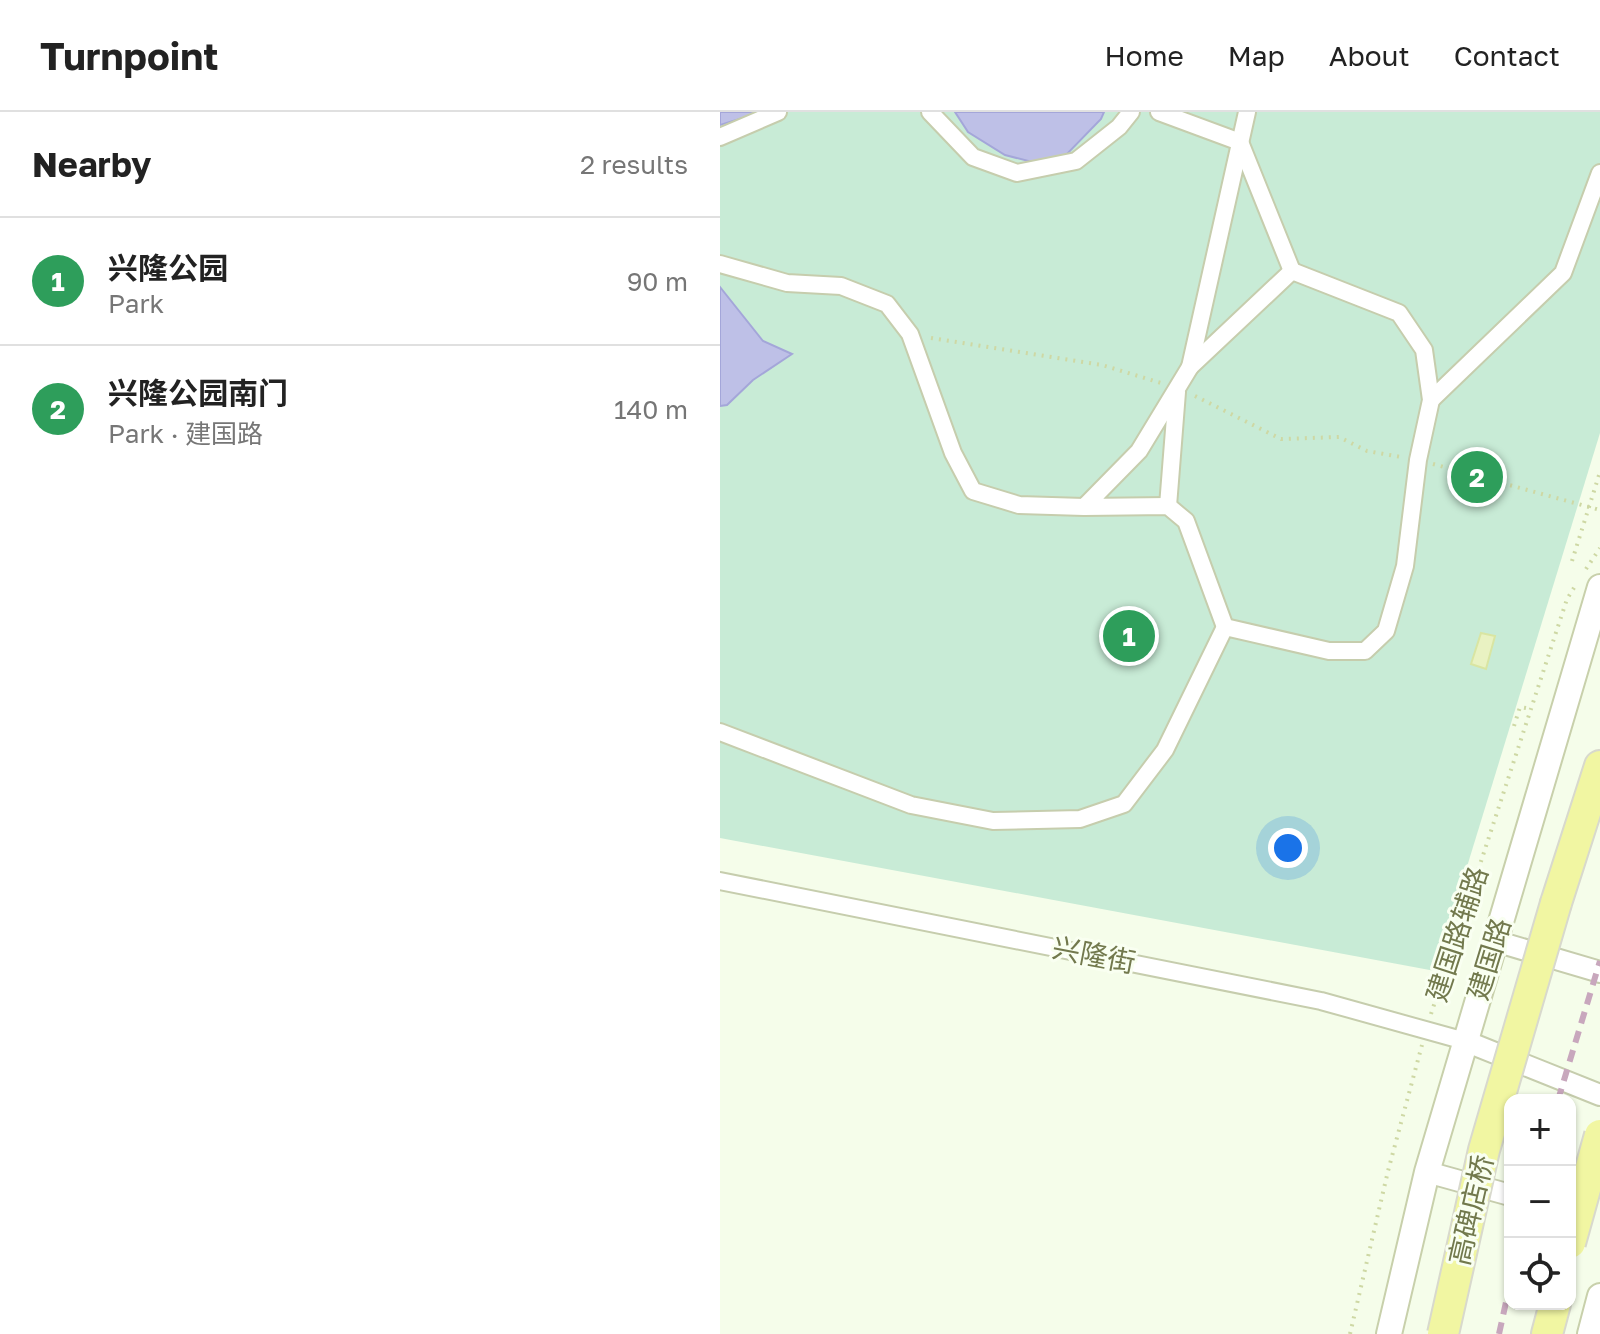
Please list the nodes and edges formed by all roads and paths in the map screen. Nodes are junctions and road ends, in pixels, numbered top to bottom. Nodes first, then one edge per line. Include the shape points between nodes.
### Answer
1 (778, 112) edge
2 (930, 112) edge
3 (1131, 112) edge
4 (1159, 112) edge
5 (1247, 112) edge
6 (720, 137) edge
7 (1240, 142) junction
8 (1600, 173) edge
9 (720, 264) edge
10 (1292, 271) junction
11 (1190, 367) junction
12 (1178, 388) junction
13 (1431, 400) junction
14 (1418, 460) junction
15 (1600, 472) edge
16 (1168, 506) junction
17 (1084, 507) junction
18 (1589, 507) junction
19 (1600, 510) edge
20 (1600, 548) edge
21 (1572, 561) dead end
22 (1600, 587) edge
23 (1225, 627) junction
24 (1531, 709) junction
25 (1514, 726) dead end
26 (720, 732) edge
27 (1600, 766) edge
28 (720, 881) edge
29 (1495, 941) junction
30 (1600, 972) edge
31 (1426, 1030) junction
32 (1465, 1041) junction
33 (1600, 1095) edge
34 (1600, 1135) edge
35 (1427, 1172) junction
36 (1504, 1193) edge
37 (1576, 1213) edge
38 (1600, 1219) edge
39 (1571, 1238) edge
40 (1600, 1296) edge
41 (1553, 1310) edge
42 (1350, 1334) edge
43 (1389, 1334) edge
44 (1443, 1334) edge
45 (1547, 1334) edge
46 (1590, 1334) edge

1 - 6 street
2 - 3 street via 973,157 1017,173 1076,161
4 - 7 street
5 - 7 street
7 - 10 street
7 - 11 street
8 - 13 street via 1563,273
9 - 17 street via 787,283 841,286 887,304 910,334 953,453 973,491 1019,505
10 - 11 street
10 - 13 street via 1399,313 1424,350
11 - 12 street
12 - 16 street
12 - 17 street via 1139,451
13 - 14 street
14 - 18 path
14 - 23 street via 1405,566 1386,631 1365,651 1329,651
15 - 18 path
16 - 17 street
16 - 23 street via 1186,521
18 - 19 path
18 - 21 path
20 - 24 path, 建国路辅路 via 1567,599
22 - 29 main road, 建国路
23 - 26 street via 1165,750 1124,804 1080,819 993,821 911,805
24 - 25 path via 1520,707
24 - 31 path, 建国路辅路
27 - 44 highway, 高碑店桥, bridge via 1484,1150
28 - 31 street, 兴隆街 via 1321,1001
29 - 30 street
29 - 32 main road, 建国路
31 - 32 street, 兴隆街
31 - 42 path, 建国路辅路
32 - 33 street
32 - 35 main road, 建国路
34 - 39 highway, bridge
35 - 36 street
35 - 43 main road, 建国路
37 - 38 street
40 - 46 main road
41 - 45 highway

